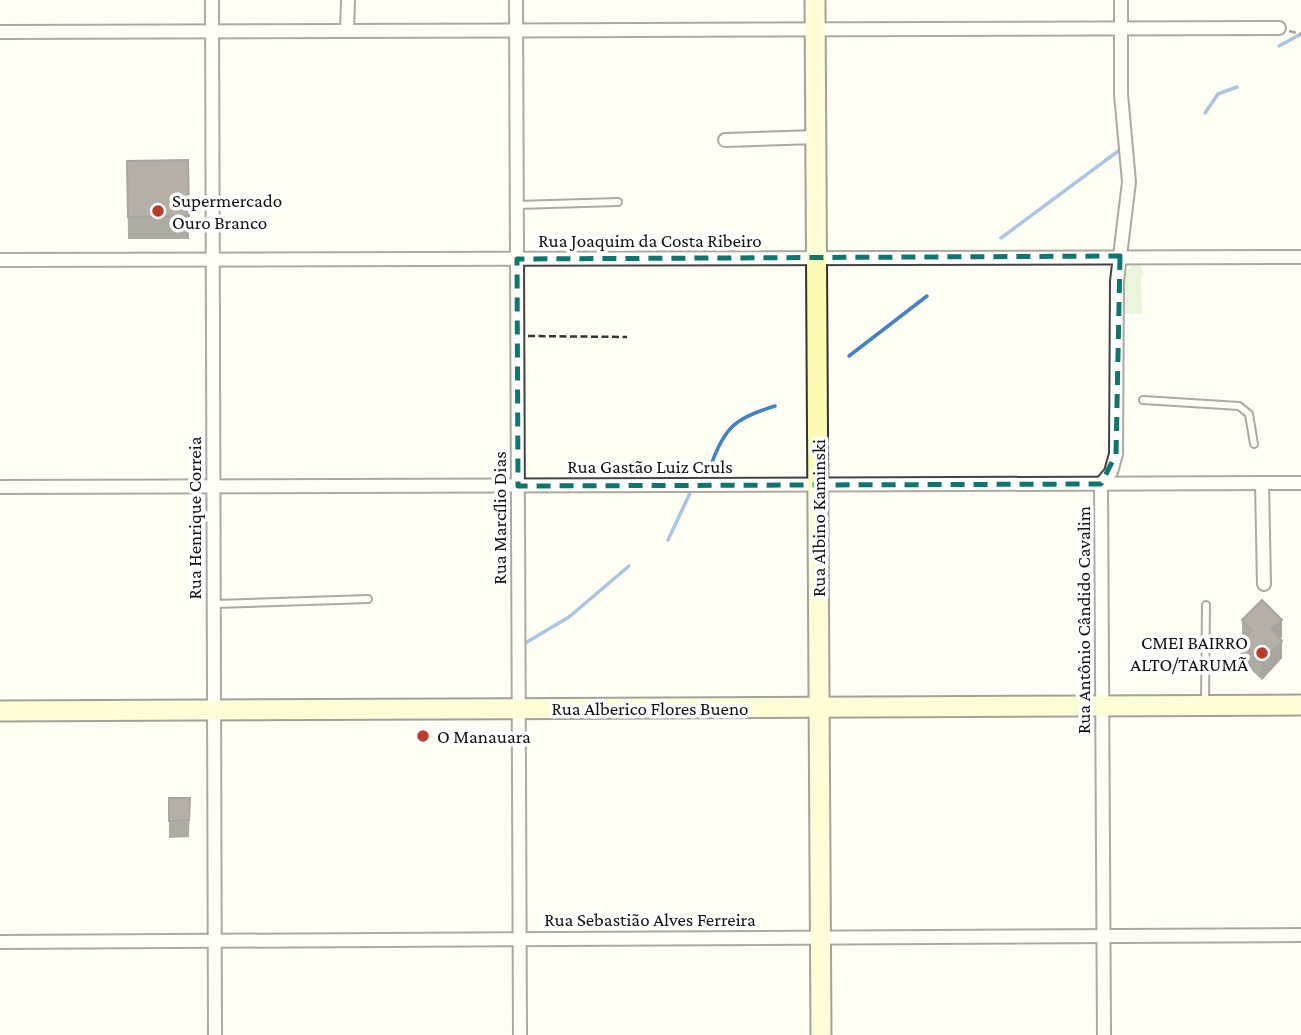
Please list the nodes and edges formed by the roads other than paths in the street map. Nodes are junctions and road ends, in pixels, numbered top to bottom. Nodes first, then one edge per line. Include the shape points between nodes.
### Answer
1 (212, 0) edge
2 (348, 0) edge
3 (516, 0) edge
4 (815, 0) edge
5 (1121, 0) edge
6 (1279, 28) dead end
7 (1121, 29) junction
8 (516, 30) junction
9 (815, 30) junction
10 (347, 31) junction
11 (0, 32) edge
12 (212, 32) junction
13 (816, 137) junction
14 (725, 140) dead end
15 (618, 202) dead end
16 (517, 205) junction
17 (1120, 256) junction
18 (1301, 257) edge
19 (517, 259) junction
20 (817, 259) junction
21 (0, 260) edge
22 (213, 260) junction
23 (1143, 400) dead end
24 (1254, 444) dead end
25 (1262, 483) junction
26 (1301, 483) edge
27 (1101, 484) junction
28 (818, 485) junction
29 (518, 486) junction
30 (0, 487) edge
31 (214, 487) junction
32 (1264, 584) dead end
33 (368, 599) dead end
34 (214, 604) junction
35 (1206, 605) dead end
36 (1205, 705) junction
37 (1301, 705) edge
38 (1102, 706) junction
39 (819, 707) junction
40 (519, 709) junction
41 (214, 710) junction
42 (0, 711) edge
43 (1301, 935) edge
44 (1104, 936) junction
45 (821, 938) junction
46 (519, 939) junction
47 (215, 941) junction
48 (0, 942) edge
49 (215, 1035) edge
50 (520, 1035) edge
51 (821, 1035) edge
52 (1104, 1035) edge

1 - 12 street, Rua Henrique Correia
2 - 10 street
3 - 8 street, Rua Marcílio Dias
4 - 9 street, Rua Albino Kaminski
5 - 7 street, Rua Antônio Cândido Cavalim
6 - 7 street
7 - 9 street
7 - 17 street, Rua Antônio Cândido Cavalim via 1129,182
8 - 9 street
8 - 10 street
8 - 16 street, Rua Marcílio Dias
9 - 13 street, Rua Albino Kaminski
10 - 12 street
11 - 12 street
12 - 22 street, Rua Henrique Correia
13 - 14 street
13 - 20 street, Rua Albino Kaminski
15 - 16 lane
16 - 19 street, Rua Marcílio Dias
17 - 18 street, Rua Joaquim da Costa Ribeiro
17 - 20 street, Rua Joaquim da Costa Ribeiro
17 - 27 street, Rua Antônio Cândido Cavalim via 1116,454 1111,472
19 - 20 street, Rua Joaquim da Costa Ribeiro
19 - 22 street, Rua Joaquim da Costa Ribeiro
19 - 29 street, Rua Marcílio Dias
20 - 28 street, Rua Albino Kaminski
21 - 22 street, Rua Joaquim da Costa Ribeiro
22 - 31 street, Rua Henrique Correia
23 - 24 lane via 1240,406 1249,414
25 - 26 street, Rua Gastão Luiz Cruls
25 - 27 street, Rua Gastão Luiz Cruls
25 - 32 street
27 - 28 street, Rua Gastão Luiz Cruls
27 - 38 street, Rua Antônio Cândido Cavalim
28 - 29 street, Rua Gastão Luiz Cruls
28 - 39 street, Rua Albino Kaminski
29 - 31 street, Rua Gastão Luiz Cruls
29 - 40 street, Rua Marcílio Dias
30 - 31 street, Rua Gastão Luiz Cruls
31 - 34 street, Rua Henrique Correia
33 - 34 lane
34 - 41 street, Rua Henrique Correia
35 - 36 lane
36 - 37 street, Rua Alberico Flores Bueno
36 - 38 street, Rua Alberico Flores Bueno
38 - 39 street, Rua Alberico Flores Bueno
38 - 44 street, Rua Antônio Cândido Cavalim
39 - 40 street, Rua Alberico Flores Bueno
39 - 45 street, Rua Albino Kaminski
40 - 41 street, Rua Alberico Flores Bueno
40 - 46 street, Rua Marcílio Dias
41 - 42 street, Rua Alberico Flores Bueno
41 - 47 street, Rua Henrique Correia
43 - 44 street, Rua Sebastião Alves Ferreira
44 - 45 street, Rua Sebastião Alves Ferreira
44 - 52 street, Rua Antônio Cândido Cavalim
45 - 46 street, Rua Sebastião Alves Ferreira
45 - 51 street, Rua Albino Kaminski
46 - 47 street, Rua Sebastião Alves Ferreira
46 - 50 street, Rua Marcílio Dias
47 - 48 street, Rua Sebastião Alves Ferreira
47 - 49 street, Rua Henrique Correia

